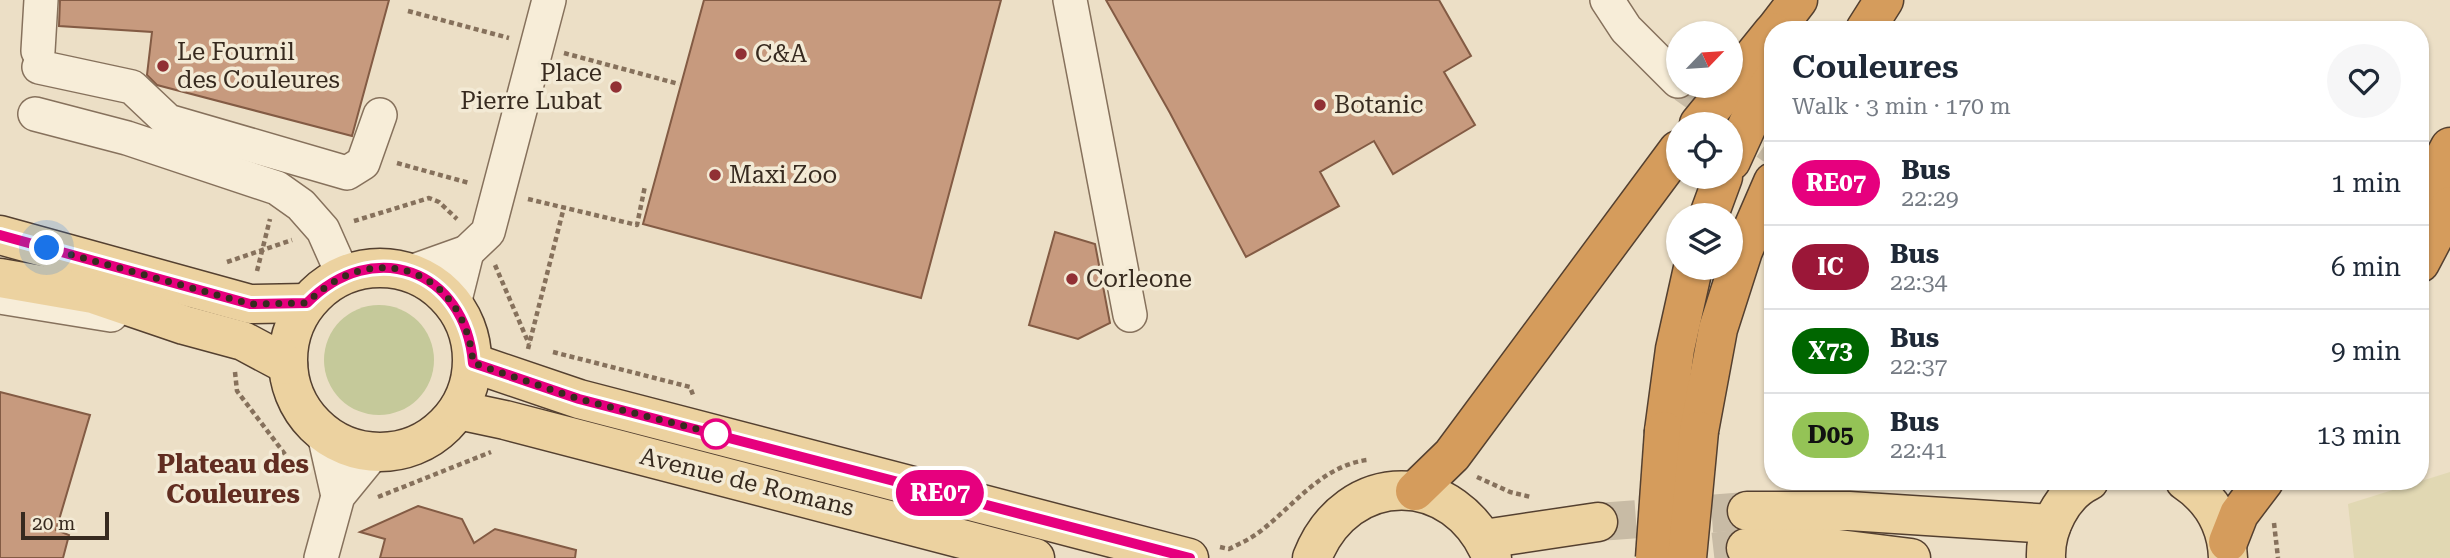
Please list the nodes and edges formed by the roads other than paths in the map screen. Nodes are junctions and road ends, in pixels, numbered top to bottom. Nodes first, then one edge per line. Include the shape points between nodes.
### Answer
1 (41, 0) edge
2 (549, 0) edge
3 (1070, 0) edge
4 (1607, 0) edge
5 (1798, 0) edge
6 (1821, 0) edge
7 (1884, 0) edge
8 (1782, 21) edge
9 (1808, 21) edge
10 (1871, 21) edge
11 (1764, 43) edge
12 (1666, 69) edge
13 (1743, 69) edge
14 (1764, 93) edge
15 (1720, 98) edge
16 (1709, 112) edge
17 (35, 114) dead end
18 (380, 115) dead end
19 (1743, 135) edge
20 (2450, 147) edge
21 (1666, 166) edge
22 (2429, 186) edge
23 (1764, 203) edge
24 (2450, 206) edge
25 (0, 235) edge
26 (2429, 245) edge
27 (473, 246) junction
28 (411, 272) junction
29 (343, 275) junction
30 (0, 278) edge
31 (1690, 280) edge
32 (0, 297) edge
33 (307, 303) junction
34 (454, 304) junction
35 (1130, 315) dead end
36 (184, 325) junction
37 (473, 363) junction
38 (288, 365) junction
39 (458, 410) junction
40 (1668, 433) junction
41 (324, 434) junction
42 (373, 452) junction
43 (2076, 490) edge
44 (2197, 490) edge
45 (2257, 490) edge
46 (1415, 491) junction
47 (338, 496) junction
48 (1747, 511) tunnel mouth
49 (1598, 522) tunnel mouth
50 (2049, 541) edge
51 (1488, 548) edge
52 (1746, 548) tunnel mouth
53 (2228, 550) edge
54 (1203, 552) edge
55 (321, 558) edge
56 (1035, 558) edge
57 (1312, 558) edge
58 (1634, 558) edge
59 (1655, 558) edge
60 (1687, 558) edge
61 (1706, 558) edge
62 (1911, 558) edge

1 - 18 street via 38,59 132,87 168,121 347,173 363,163
2 - 27 street via 488,232
3 - 35 street
4 - 12 street via 1626,29
5 - 8 highway
6 - 9 highway
7 - 10 highway
11 - 13 highway
14 - 19 highway
15 - 16 highway
17 - 29 street via 127,138 277,188 301,205 323,230
20 - 22 highway
21 - 46 highway via 1452,455
23 - 40 highway via 1718,329
24 - 26 highway
25 - 33 main road via 250,304
27 - 28 street
27 - 34 street
28 - 29 main road via 365,268
28 - 34 main road via 442,290
29 - 33 main road
30 - 36 main road via 93,294
31 - 40 highway via 1675,349
32 - 36 street
33 - 38 main road via 292,332
34 - 37 main road via 471,341
36 - 38 main road via 243,341
37 - 39 main road
37 - 54 main road, Avenue de Romans via 579,399
38 - 41 main road via 299,403
39 - 42 main road via 422,443 398,451
39 - 56 main road, Avenue de Romans
40 - 58 highway
40 - 59 highway, bridge
40 - 60 highway, bridge
40 - 61 highway, bridge
41 - 42 main road via 348,447
41 - 47 street
42 - 47 street
43 - 50 main road via 2064,503
44 - 53 main road via 2218,515
45 - 53 highway via 2239,514
46 - 51 main road via 1455,507
46 - 57 main road via 1392,490 1351,505 1333,519
47 - 55 street
48 - 50 main road via 1849,511
49 - 51 main road
52 - 62 main road via 1839,549

